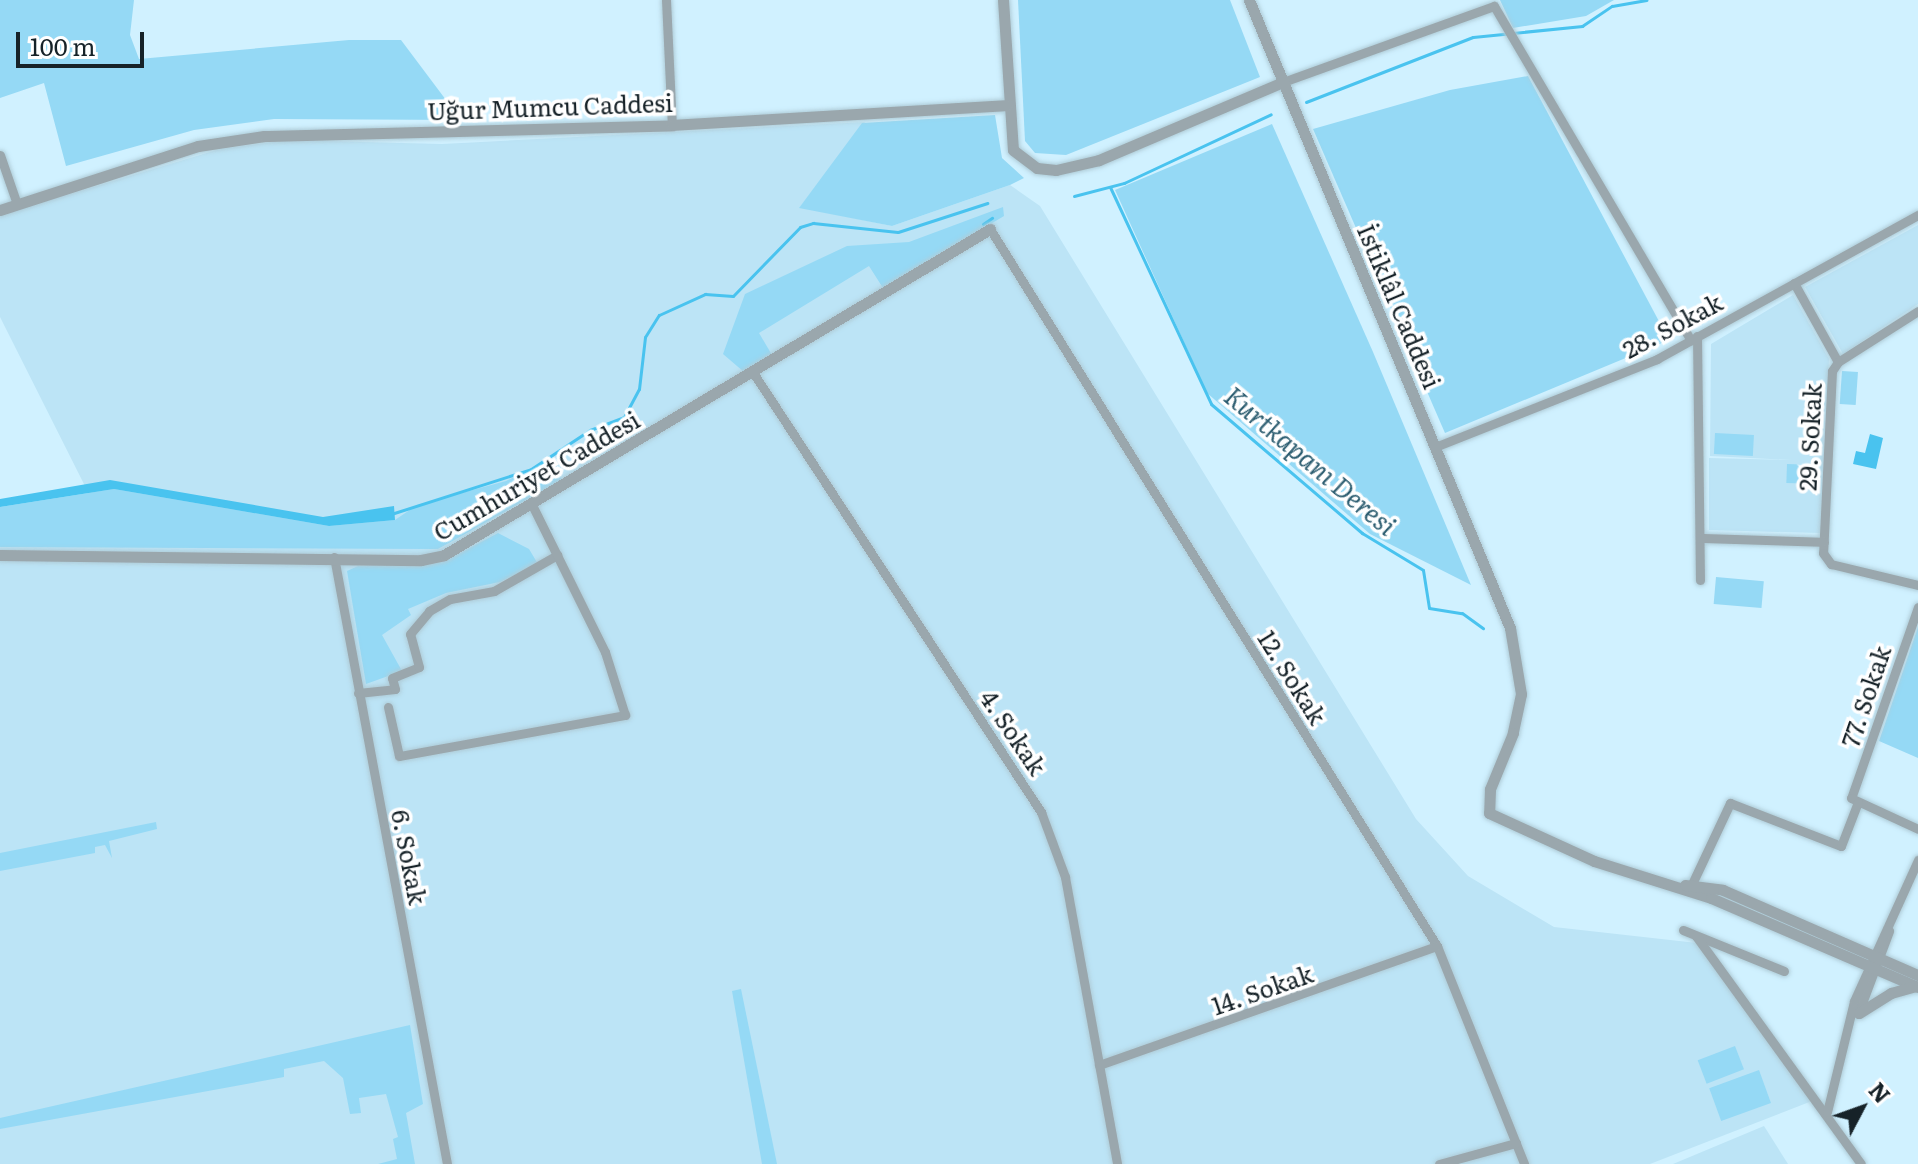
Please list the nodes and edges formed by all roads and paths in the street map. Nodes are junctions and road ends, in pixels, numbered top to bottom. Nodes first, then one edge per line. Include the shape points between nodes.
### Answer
1 (666, 0) edge
2 (1003, 0) edge
3 (1249, 0) edge
4 (1283, 82) junction
5 (1007, 105) junction
6 (672, 125) junction
7 (0, 155) edge
8 (17, 204) junction
9 (0, 210) edge
10 (1918, 215) edge
11 (990, 229) joint
12 (1794, 283) junction
13 (1917, 313) edge
14 (1694, 338) junction
15 (1838, 362) junction
16 (754, 374) junction
17 (1435, 447) junction
18 (532, 505) junction
19 (1700, 538) junction
20 (1824, 542) junction
21 (0, 555) edge
22 (557, 555) junction
23 (334, 557) junction
24 (1700, 580) dead end
25 (1918, 585) edge
26 (1918, 607) edge
27 (358, 693) junction
28 (388, 707) dead end
29 (1854, 800) junction
30 (1918, 829) edge
31 (1918, 860) edge
32 (1642, 879) junction
33 (1691, 886) junction
34 (1683, 930) dead end
35 (1696, 936) junction
36 (1437, 946) junction
37 (1878, 955) junction
38 (1872, 970) junction
39 (1784, 971) dead end
40 (1917, 983) edge
41 (1859, 1013) junction
42 (1845, 1029) junction
43 (1099, 1065) junction
44 (1827, 1112) junction
45 (1516, 1143) junction
46 (447, 1164) edge
47 (1117, 1164) edge
48 (1439, 1164) edge
49 (1524, 1164) edge
50 (1861, 1164) edge

1 - 6 street
2 - 5 street
3 - 4 street, İstiklâl Caddesi
4 - 5 street via 1099,160 1056,170 1037,168 1013,150
4 - 14 street via 1494,6
4 - 17 street, İstiklâl Caddesi
5 - 6 street, Uğur Mumcu Caddesi
6 - 8 street, Uğur Mumcu Caddesi via 264,136 198,146
7 - 8 street
8 - 9 street, Uğur Mumcu Caddesi
10 - 12 street, 28. Sokak
11 - 16 street, Cumhuriyet Caddesi
11 - 36 street, 12. Sokak
12 - 14 street, 28. Sokak
12 - 15 street
13 - 15 street, 29. Sokak
14 - 17 street, 28. Sokak via 1642,365
14 - 19 street
15 - 20 street, 29. Sokak via 1832,371
16 - 18 street, Cumhuriyet Caddesi
16 - 43 street, 4. Sokak via 1041,812 1065,877
17 - 32 street, İstiklâl Caddesi via 1510,628 1521,694 1513,733 1490,789 1489,813
18 - 22 street
18 - 23 street, Cumhuriyet Caddesi via 434,558
19 - 20 street
19 - 24 street
20 - 25 street, 29. Sokak via 1826,561
21 - 23 street, Cumhuriyet Caddesi
22 - 27 street via 494,591 450,599 429,611 410,634 419,667 392,678 395,689
22 - 28 street via 605,652 625,715 399,756
23 - 27 street, 6. Sokak
26 - 29 street, 77. Sokak
27 - 46 street, 6. Sokak
29 - 30 street
29 - 33 street, 77. Sokak via 1841,846 1730,803
31 - 37 street
32 - 33 street
32 - 38 street via 1711,898
33 - 37 street via 1723,890
34 - 35 street
35 - 39 street
35 - 44 street
36 - 43 street, 14. Sokak
36 - 45 street, 12. Sokak
37 - 38 street
37 - 40 street
38 - 40 street
38 - 41 street
38 - 42 street
40 - 41 street
41 - 42 street
42 - 44 street
43 - 47 street, 4. Sokak
44 - 50 street
45 - 48 street
45 - 49 street, 12. Sokak

